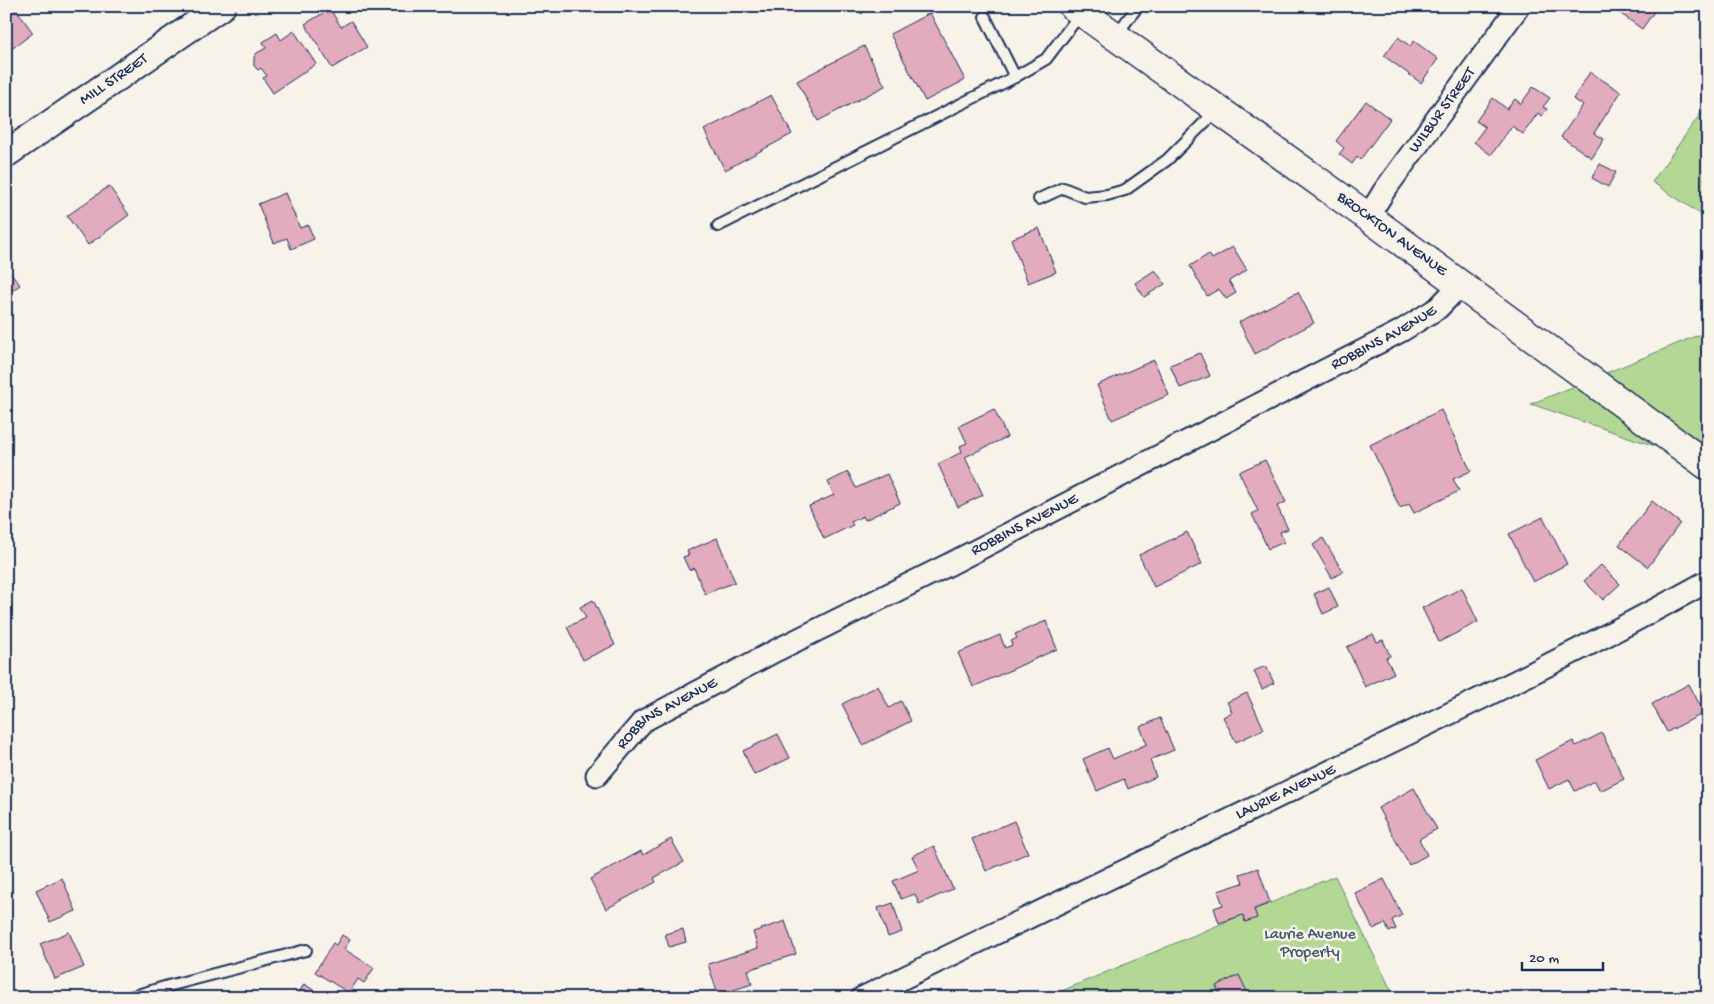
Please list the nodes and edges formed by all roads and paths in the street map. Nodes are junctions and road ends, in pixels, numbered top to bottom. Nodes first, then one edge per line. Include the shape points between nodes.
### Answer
1 (222, 6) edge
2 (1138, 6) edge
3 (1519, 6) edge
4 (1077, 9) edge
5 (984, 18) dead end
6 (1115, 37) junction
7 (1015, 77) junction
8 (1218, 109) junction
9 (6, 154) edge
10 (1039, 199) dead end
11 (1368, 217) junction
12 (718, 226) dead end
13 (1461, 284) junction
14 (1708, 466) edge
15 (1708, 581) edge
16 (597, 775) dead end
17 (306, 950) dead end
18 (127, 998) edge
19 (862, 998) edge

1 - 9 street, MILL STREET
2 - 6 lane
3 - 11 street, WILBUR STREET
4 - 6 main road, BROCKTON AVENUE
4 - 7 lane via 1046,59
5 - 7 lane
6 - 8 main road, BROCKTON AVENUE
7 - 12 lane
8 - 10 lane via 1167,160 1125,190 1085,197 1063,188
8 - 11 main road, BROCKTON AVENUE
11 - 13 main road, BROCKTON AVENUE
13 - 14 main road, BROCKTON AVENUE
13 - 16 street, ROBBINS AVENUE via 1438,308 1401,331 642,721
15 - 19 street, LAURIE AVENUE via 1641,618 1397,739
17 - 18 lane

